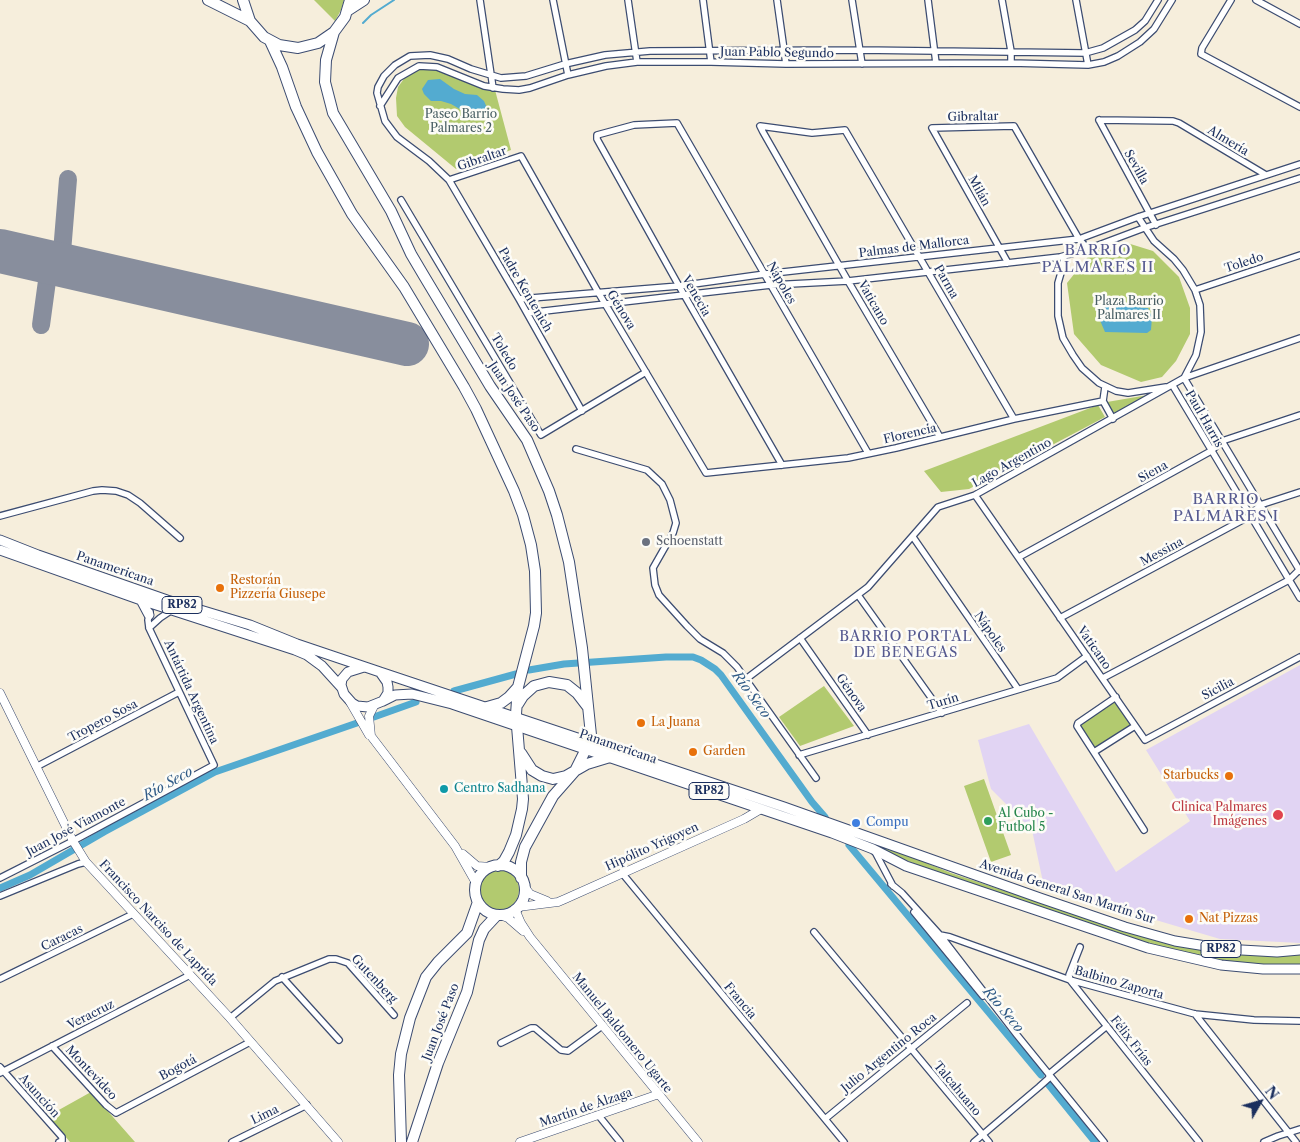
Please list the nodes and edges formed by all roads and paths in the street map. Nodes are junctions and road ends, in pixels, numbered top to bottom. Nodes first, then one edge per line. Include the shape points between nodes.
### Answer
1 (208, 0) edge
2 (243, 0) edge
3 (350, 0) edge
4 (364, 0) edge
5 (480, 0) edge
6 (553, 0) edge
7 (628, 0) edge
8 (703, 0) edge
9 (777, 0) edge
10 (852, 0) edge
11 (928, 0) edge
12 (1002, 0) edge
13 (1076, 0) edge
14 (1158, 0) edge
15 (1172, 0) edge
16 (1231, 0) edge
17 (1256, 0) edge
18 (1153, 3) edge
19 (347, 11) junction
20 (1164, 12) junction
21 (250, 21) junction
22 (1300, 24) edge
23 (334, 32) junction
24 (270, 41) junction
25 (711, 50) junction
26 (860, 50) junction
27 (785, 51) junction
28 (936, 51) junction
29 (1010, 51) junction
30 (636, 52) junction
31 (1085, 53) junction
32 (637, 62) junction
33 (712, 62) junction
34 (936, 63) junction
35 (1011, 63) junction
36 (565, 64) junction
37 (786, 64) junction
38 (862, 64) junction
39 (1088, 64) junction
40 (568, 75) junction
41 (491, 76) junction
42 (493, 88) junction
43 (380, 106) junction
44 (1300, 107) edge
45 (1098, 120) joint
46 (760, 126) joint
47 (932, 128) joint
48 (597, 135) joint
49 (521, 156) joint
50 (1300, 164) edge
51 (1266, 176) junction
52 (1300, 178) edge
53 (449, 180) junction
54 (401, 200) dead end
55 (1151, 214) junction
56 (1138, 217) junction
57 (1156, 225) junction
58 (1144, 228) junction
59 (1079, 238) junction
60 (1000, 248) junction
61 (1088, 249) junction
62 (1300, 255) edge
63 (1064, 256) junction
64 (920, 257) junction
65 (1008, 263) junction
66 (840, 266) junction
67 (929, 272) junction
68 (764, 274) junction
69 (848, 281) junction
70 (771, 285) junction
71 (679, 286) junction
72 (1195, 290) junction
73 (598, 292) junction
74 (684, 296) junction
75 (519, 300) junction
76 (605, 303) junction
77 (527, 313) junction
78 (1300, 338) edge
79 (646, 372) junction
80 (1184, 378) junction
81 (1105, 386) junction
82 (1173, 386) junction
83 (1103, 401) junction
84 (582, 411) junction
85 (1300, 415) edge
86 (1014, 419) junction
87 (1113, 419) junction
88 (940, 437) junction
89 (1222, 441) junction
90 (576, 449) dead end
91 (1211, 451) junction
92 (868, 453) junction
93 (782, 465) junction
94 (706, 473) joint
95 (1300, 492) edge
96 (975, 495) junction
97 (1260, 505) junction
98 (0, 516) edge
99 (1250, 516) junction
100 (912, 536) junction
101 (180, 538) dead end
102 (0, 540) edge
103 (0, 550) edge
104 (1019, 557) junction
105 (1300, 569) edge
106 (1290, 580) junction
107 (858, 595) junction
108 (1300, 598) edge
109 (141, 600) junction
110 (167, 600) junction
111 (156, 605) junction
112 (172, 610) junction
113 (149, 615) junction
114 (1060, 618) junction
115 (149, 628) junction
116 (800, 638) junction
117 (1087, 656) junction
118 (1300, 657) edge
119 (364, 667) junction
120 (380, 672) junction
121 (1103, 678) junction
122 (746, 679) junction
123 (518, 687) junction
124 (342, 688) junction
125 (1018, 689) junction
126 (179, 692) junction
127 (0, 693) edge
128 (1116, 697) junction
129 (348, 699) junction
130 (383, 701) junction
131 (517, 705) junction
132 (374, 706) junction
133 (487, 707) junction
134 (589, 712) junction
135 (942, 713) junction
136 (516, 721) junction
137 (1135, 726) junction
138 (868, 735) junction
139 (1145, 740) joint
140 (376, 742) junction
141 (588, 745) junction
142 (518, 748) junction
143 (1094, 752) junction
144 (799, 754) junction
145 (610, 757) junction
146 (214, 765) joint
147 (36, 767) junction
148 (575, 771) junction
149 (816, 778) dead end
150 (761, 809) junction
151 (830, 827) junction
152 (1144, 830) dead end
153 (74, 841) junction
154 (455, 846) junction
155 (873, 849) junction
156 (86, 862) junction
157 (495, 866) junction
158 (622, 873) junction
159 (0, 878) edge
160 (522, 882) junction
161 (476, 883) junction
162 (891, 884) junction
163 (0, 896) edge
164 (478, 902) junction
165 (551, 903) junction
166 (1058, 904) junction
167 (517, 908) junction
168 (133, 914) junction
169 (498, 915) junction
170 (1055, 917) junction
171 (814, 932) dead end
172 (940, 935) junction
173 (530, 937) junction
174 (1206, 946) junction
175 (1080, 947) dead end
176 (1300, 950) edge
177 (1205, 962) junction
178 (1300, 969) edge
179 (190, 975) junction
180 (282, 977) junction
181 (0, 979) edge
182 (1070, 980) junction
183 (967, 1003) dead end
184 (1195, 1014) junction
185 (394, 1015) dead end
186 (230, 1018) junction
187 (1300, 1021) edge
188 (602, 1026) junction
189 (1107, 1026) junction
190 (1017, 1035) junction
191 (339, 1040) dead end
192 (250, 1042) junction
193 (502, 1043) dead end
194 (52, 1046) junction
195 (910, 1049) junction
196 (1, 1071) edge
197 (1047, 1079) junction
198 (659, 1094) junction
199 (307, 1105) junction
200 (116, 1112) joint
201 (599, 1116) junction
202 (825, 1119) junction
203 (1300, 1129) edge
204 (1288, 1132) junction
205 (983, 1134) junction
206 (61, 1140) edge
207 (232, 1142) edge
208 (338, 1142) edge
209 (401, 1142) edge
210 (412, 1142) edge
211 (520, 1142) edge
212 (620, 1142) edge
213 (698, 1142) edge
214 (844, 1142) edge
215 (974, 1142) edge
216 (989, 1142) edge
217 (1104, 1142) edge
218 (1199, 1142) edge
219 (1264, 1142) edge
220 (1296, 1142) edge

1 - 21 highway
2 - 21 highway
3 - 19 highway
4 - 19 highway
5 - 41 street
6 - 36 street
7 - 30 street
8 - 25 street
9 - 27 street
10 - 26 street
11 - 28 street
12 - 29 street
13 - 31 street
14 - 18 street, Juan Pablo Segundo
15 - 20 street, Juan Pablo Segundo
16 - 44 street via 1201,54
17 - 22 street
18 - 20 street
18 - 31 street, Juan Pablo Segundo via 1145,21 1135,30 1103,48
19 - 23 highway
20 - 39 street, Juan Pablo Segundo via 1154,29 1128,50 1104,62
21 - 24 highway
23 - 24 highway via 308,47 288,47
23 - 134 highway, Juan José Paso via 326,60 325,82 334,113 391,211 411,254 536,456 565,543 574,588
24 - 123 highway via 317,152 352,214 404,287 464,387 514,491 531,545 536,593 534,626
25 - 27 street, Juan Pablo Segundo
25 - 30 street, Juan Pablo Segundo
25 - 33 street
26 - 27 street, Juan Pablo Segundo
26 - 28 street, Juan Pablo Segundo
26 - 38 street
27 - 37 street
28 - 29 street, Juan Pablo Segundo
28 - 34 street
29 - 31 street, Juan Pablo Segundo
29 - 35 street
30 - 32 street
30 - 36 street, Juan Pablo Segundo
31 - 39 street
32 - 33 street, Juan Pablo Segundo
32 - 40 street, Juan Pablo Segundo
33 - 37 street, Juan Pablo Segundo
34 - 35 street, Juan Pablo Segundo
34 - 38 street, Juan Pablo Segundo
35 - 39 street, Juan Pablo Segundo
36 - 40 street
36 - 41 street, Juan Pablo Segundo via 526,76
37 - 38 street, Juan Pablo Segundo
40 - 42 street, Juan Pablo Segundo via 519,90
41 - 42 street
41 - 43 street, Juan Pablo Segundo via 448,59 430,55 410,56 384,76 378,86
42 - 43 street, Juan Pablo Segundo via 437,67 419,66 398,78
43 - 53 street, Juan Pablo Segundo via 385,121 397,137
45 - 51 street, Almería via 1173,121
45 - 55 street, Sevilla
46 - 64 street, Parma via 812,133 845,130
46 - 66 street, Vaticano
47 - 59 street, Gibraltar via 1014,126
47 - 60 street, Milán
48 - 68 street, Nápoles via 634,125 678,123
48 - 71 street, Venecia
49 - 53 street, Gibraltar
49 - 73 street, Génova
50 - 51 street, Palmas de Mallorca
51 - 55 street, Palmas de Mallorca
52 - 57 street, Palmas de Mallorca
53 - 75 street, Padre Kentenich
54 - 84 street, Toledo via 541,435
55 - 56 street, Palmas de Mallorca
55 - 57 street, Sevilla
56 - 58 street, Paul Harris
56 - 59 street, Palmas de Mallorca
57 - 58 street, Palmas de Mallorca
58 - 61 street, Palmas de Mallorca
58 - 72 street, Paul Harris via 1184,270
59 - 60 street, Palmas de Mallorca
59 - 61 street
60 - 64 street, Palmas de Mallorca
60 - 65 street, Milán
61 - 63 street, Palmas de Mallorca
62 - 72 street, Toledo
63 - 65 street, Palmas de Mallorca
63 - 81 street, Paul Harris via 1057,300 1063,338 1082,368
64 - 66 street, Palmas de Mallorca
64 - 67 street, Parma
65 - 67 street, Palmas de Mallorca
66 - 68 street, Palmas de Mallorca
66 - 69 street, Vaticano
67 - 69 street, Palmas de Mallorca
67 - 86 street, Parma
68 - 70 street, Nápoles
68 - 71 street, Palmas de Mallorca
69 - 70 street, Palmas de Mallorca
69 - 88 street, Vaticano
70 - 74 street, Palmas de Mallorca
70 - 92 street, Nápoles
71 - 73 street, Palmas de Mallorca
71 - 74 street, Venecia
72 - 80 street, Paul Harris via 1200,305 1201,332 1196,356
73 - 75 street, Palmas de Mallorca
73 - 76 street, Génova
74 - 76 street, Palmas de Mallorca
74 - 93 street, Venecia
75 - 77 street, Padre Kentenich
76 - 77 street, Palmas de Mallorca
76 - 79 street, Génova
77 - 84 street, Padre Kentenich
78 - 80 street, Lago Argentino
79 - 84 street, Toledo
79 - 94 street, Génova
80 - 82 street, Lago Argentino
80 - 89 street, Paul Harris
81 - 82 street, Paul Harris via 1128,393
81 - 83 street
82 - 87 street, Lago Argentino
82 - 91 street, Paul Harris
83 - 86 street, Florencia
83 - 87 street
85 - 89 street, Siena
86 - 88 street, Florencia
87 - 96 street, Lago Argentino
88 - 92 street, Florencia
89 - 91 street, Siena
89 - 97 street, Paul Harris
90 - 122 street via 647,470 662,484 676,523 653,568 659,595 686,626 723,653
91 - 99 street, Paul Harris
91 - 104 street, Siena
92 - 93 street, Florencia
93 - 94 street, Florencia
95 - 97 street, Messina
96 - 100 street, Lago Argentino via 938,507
96 - 104 street, Vaticano
97 - 99 street, Messina
97 - 105 street, Paul Harris
98 - 101 street via 92,492 116,491 140,502
99 - 106 street, Paul Harris
99 - 114 street, Messina
100 - 107 street, Lago Argentino
100 - 125 street, Nápoles
102 - 110 main road, Panamericana / RP82
103 - 109 main road, Panamericana / RP82
104 - 114 street, Vaticano
105 - 106 street
106 - 108 street, Paul Harris
106 - 121 street
107 - 116 street, Lago Argentino
107 - 135 street
109 - 111 main road, Panamericana / RP82
109 - 113 main road
110 - 111 street
110 - 119 main road, Panamericana / RP82 via 250,625
111 - 112 main road, Panamericana / RP82
111 - 113 street
112 - 115 street
112 - 124 main road, Panamericana / RP82 via 307,655
113 - 115 street, Antártida Argentina
114 - 117 street, Vaticano
115 - 126 street, Antártida Argentina
116 - 122 street, Lago Argentino
116 - 138 street, Génova
117 - 121 street, Vaticano
117 - 125 street, Turín via 1057,678
118 - 139 street, Sicilia
119 - 120 main road, Panamericana / RP82
119 - 124 main road via 348,672 342,679
120 - 130 main road via 388,687
120 - 133 main road, Panamericana / RP82
121 - 128 street, Vaticano
122 - 144 street
123 - 131 highway
123 - 133 highway via 501,703
124 - 129 main road, Panamericana / RP82
125 - 135 street, Turín
126 - 146 street, Antártida Argentina
126 - 147 street, Tropero Sosa
127 - 147 street, Francisco Narciso de Laprida
128 - 137 street, Vaticano
128 - 143 street via 1076,726
129 - 132 main road via 357,706
129 - 140 street
130 - 132 main road, Panamericana / RP82
130 - 136 main road, Panamericana / RP82 via 395,696 419,694
131 - 134 highway via 534,686 556,682 573,689
131 - 136 highway
132 - 140 street via 369,721 371,736
133 - 136 main road, Panamericana / RP82
134 - 141 highway, Juan José Paso
135 - 138 street, Turín
136 - 141 main road, Panamericana / RP82
136 - 142 highway
137 - 139 street, Vaticano
137 - 143 street
138 - 144 street, Turín
140 - 154 street
141 - 145 main road, Panamericana / RP82
141 - 148 highway, Juan José Paso
141 - 151 main road, Panamericana / RP82
142 - 148 highway via 528,766 542,776 559,778
142 - 157 highway via 522,809 509,852 504,861
143 - 152 street
144 - 149 street
145 - 148 highway
145 - 150 main road, Panamericana / RP82
146 - 153 street, Juan José Viamonte
147 - 153 street, Francisco Narciso de Laprida
148 - 160 highway, Juan José Paso via 553,796 532,831 522,856
150 - 151 main road, Panamericana / RP82
150 - 158 street, Hipólito Yrigoyen
151 - 155 main road, Panamericana / RP82 via 844,838
151 - 166 main road, Avenida General San Martín Sur / RP82 via 850,831
153 - 156 street, Francisco Narciso de Laprida
153 - 159 street, Juan José Viamonte
154 - 157 street via 477,866
154 - 161 street
155 - 162 street
155 - 170 main road via 906,866
156 - 163 street
156 - 168 street, Francisco Narciso de Laprida
157 - 160 highway via 511,869
157 - 161 highway via 484,871
158 - 165 street, Hipólito Yrigoyen
158 - 202 street, Francia
160 - 165 street via 530,894
160 - 167 highway via 524,895
161 - 164 highway
162 - 172 street
162 - 190 street
164 - 169 highway via 488,912
164 - 209 highway via 467,934 426,977 410,1018 398,1075
165 - 167 street, Hipólito Yrigoyen
166 - 170 main road
166 - 174 main road, Avenida General San Martín Sur / RP82 via 1144,932
167 - 169 highway
167 - 173 street, Manuel Baldomero Ugarte
168 - 179 street, Francisco Narciso de Laprida
168 - 181 street, Caracas
169 - 173 street, Manuel Baldomero Ugarte via 513,922
169 - 210 highway, Juan José Paso via 484,929 479,940 466,992
170 - 177 main road via 1148,948
171 - 195 street, Talcahuano
172 - 182 street, Balbino Zaporta
172 - 190 street
173 - 188 street, Manuel Baldomero Ugarte
174 - 176 main road, Avenida General San Martín Sur / RP82 via 1260,952
174 - 177 main road
175 - 182 street
177 - 178 main road
179 - 186 street, Francisco Narciso de Laprida
179 - 194 street, Veracruz
180 - 185 street, Gutenberg via 329,959 341,959 348,962
180 - 186 street, Gutenberg
180 - 191 street
182 - 184 street, Balbino Zaporta
182 - 189 street, Félix Frías
183 - 195 street, Julio Argentino Roca
184 - 187 street, Balbino Zaporta
184 - 204 street
186 - 192 street, Francisco Narciso de Laprida
188 - 193 street via 568,1051 560,1050 535,1028
188 - 198 street, Manuel Baldomero Ugarte
189 - 197 street
189 - 218 street, Félix Frías
190 - 197 street
192 - 199 street, Francisco Narciso de Laprida
192 - 200 street, Bogotá
194 - 196 street, Veracruz
194 - 200 street, Montevideo
195 - 202 street, Julio Argentino Roca
195 - 205 street, Talcahuano
196 - 206 street, Asunción
197 - 205 street
197 - 217 street
198 - 201 street, Martín de Álzaga
198 - 213 street, Manuel Baldomero Ugarte
199 - 207 street, Lima
199 - 208 street, Francisco Narciso de Laprida
201 - 211 street, Martín de Álzaga
201 - 212 street
202 - 214 street, Francia
203 - 204 street
204 - 219 street
204 - 220 street
205 - 215 street
205 - 216 street, Talcahuano

